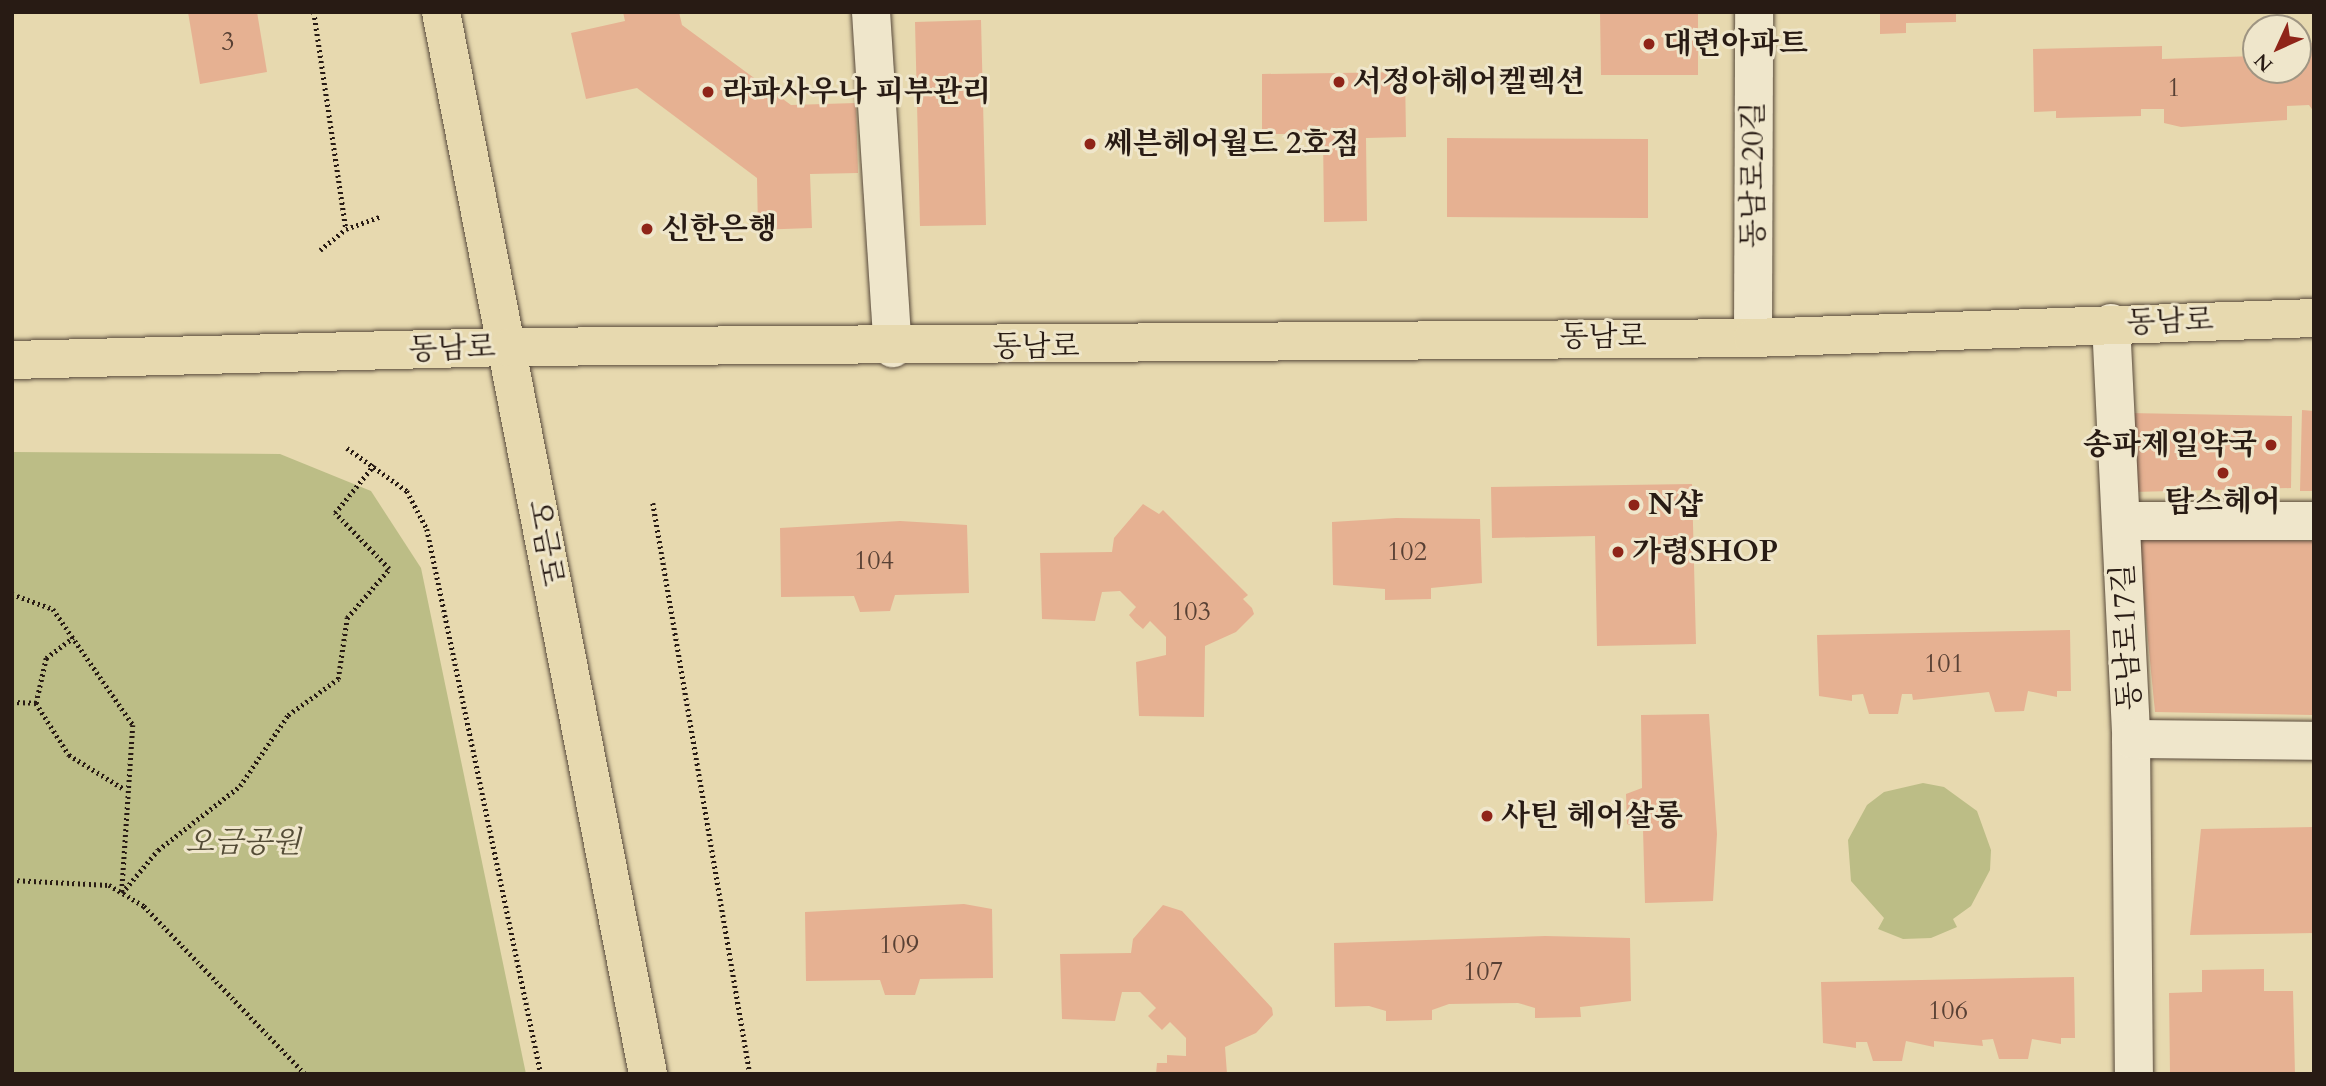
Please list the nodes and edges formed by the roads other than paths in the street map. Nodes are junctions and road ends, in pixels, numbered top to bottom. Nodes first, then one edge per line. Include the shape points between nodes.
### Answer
1 (441, 12) edge
2 (872, 12) edge
3 (1754, 12) edge
4 (2314, 318) edge
5 (2111, 323) junction
6 (1753, 338) junction
7 (510, 347) junction
8 (893, 348) junction
9 (12, 360) edge
10 (2122, 521) junction
11 (2314, 521) edge
12 (2132, 739) junction
13 (2314, 741) edge
14 (648, 1074) edge
15 (2134, 1074) edge

1 - 7 main road, 오금로
2 - 8 street
3 - 6 street, 동남로20길
4 - 5 main road, 동남로
5 - 6 main road, 동남로
5 - 10 street, 동남로17길
6 - 8 main road, 동남로
7 - 8 main road, 동남로
7 - 9 main road, 동남로
7 - 14 main road, 오금로
10 - 11 street, 동남로17길
10 - 12 street, 동남로17길
12 - 13 street, 동남로17길
12 - 15 street

